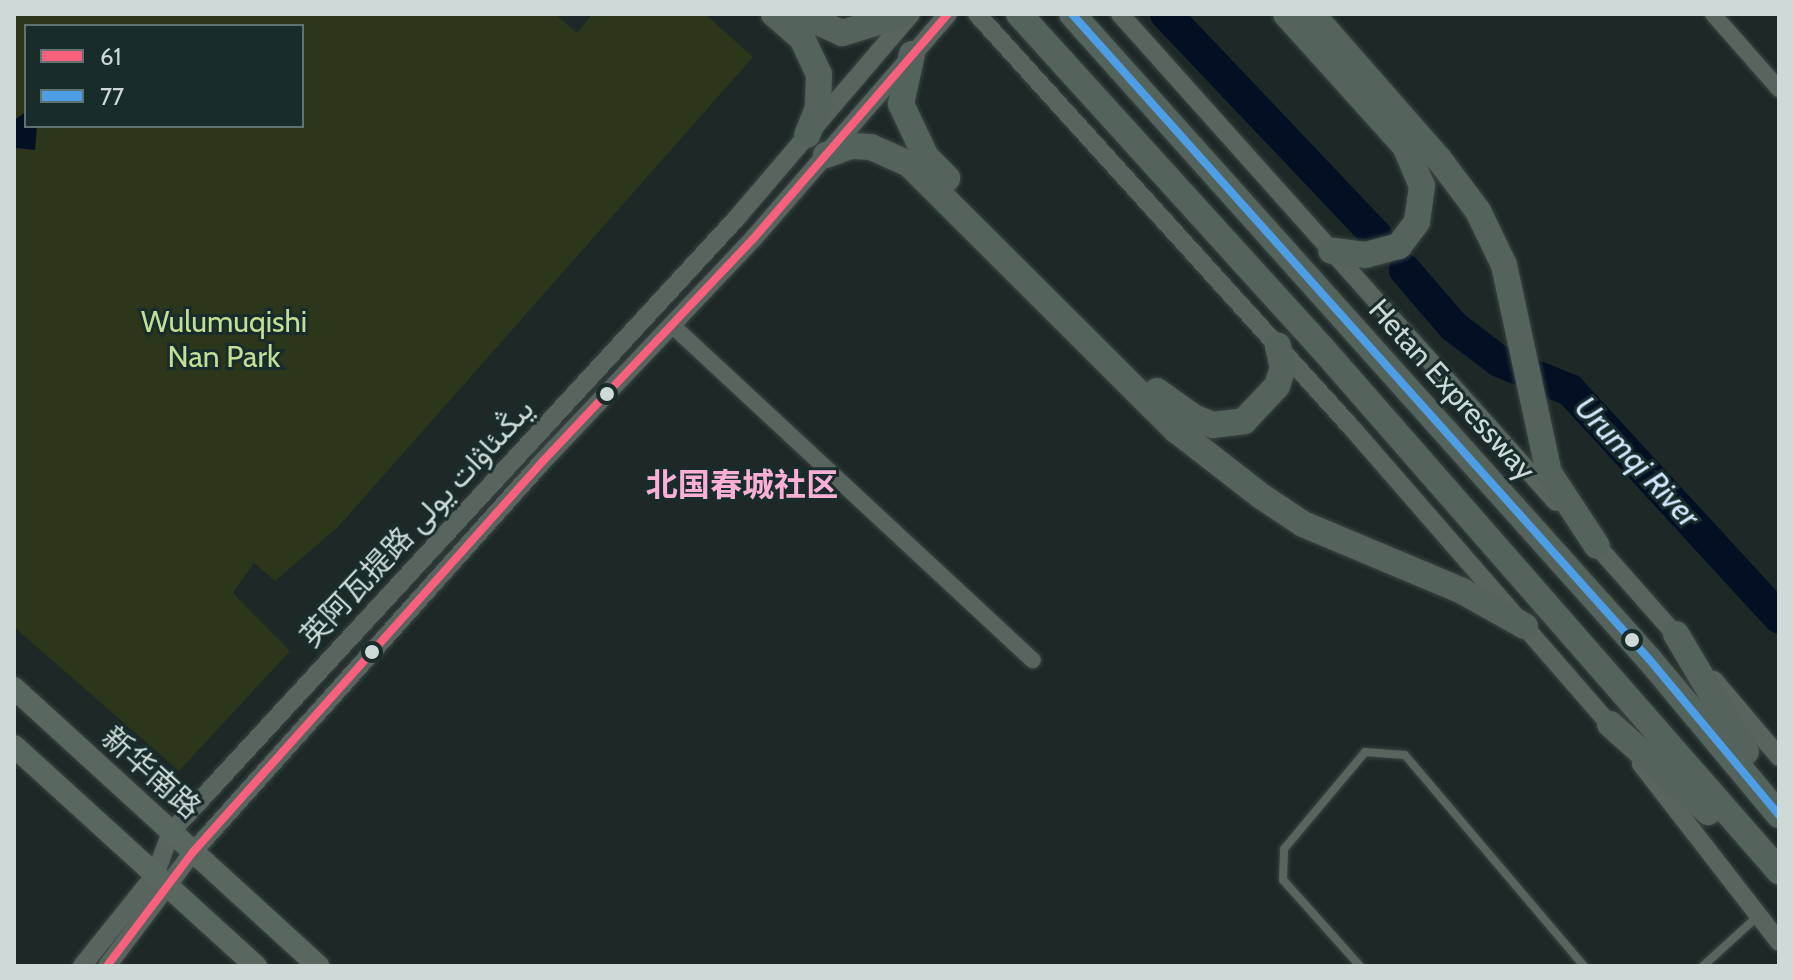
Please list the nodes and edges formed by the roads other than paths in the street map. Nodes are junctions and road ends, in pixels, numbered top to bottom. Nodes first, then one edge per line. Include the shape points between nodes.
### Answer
1 (774, 14) edge
2 (801, 14) edge
3 (904, 14) edge
4 (911, 14) edge
5 (948, 14) edge
6 (977, 14) edge
7 (1019, 14) edge
8 (1072, 14) edge
9 (1120, 14) edge
10 (1286, 14) edge
11 (1312, 14) edge
12 (1713, 14) edge
13 (912, 54) junction
14 (1779, 89) edge
15 (807, 135) junction
16 (826, 155) junction
17 (1331, 251) junction
18 (673, 326) junction
19 (1278, 346) junction
20 (1144, 390) junction
21 (1597, 546) junction
22 (1525, 626) junction
23 (1676, 634) junction
24 (1033, 660) dead end
25 (14, 688) edge
26 (1610, 724) junction
27 (14, 746) edge
28 (1779, 757) edge
29 (1779, 802) edge
30 (1779, 815) edge
31 (171, 832) junction
32 (193, 852) junction
33 (1779, 873) edge
34 (163, 881) junction
35 (1758, 915) junction
36 (1779, 942) edge
37 (82, 966) edge
38 (107, 966) edge
39 (256, 966) edge
40 (318, 966) edge
41 (1360, 966) edge
42 (1584, 966) edge
43 (1703, 966) edge

1 - 15 highway via 802,38 819,74 818,108
2 - 3 highway via 842,33
4 - 15 street, 英阿瓦提路 يىڭىئاۋات يولى
5 - 13 street, 英阿瓦提路 يىڭىئاۋات يولى
6 - 19 street
7 - 33 highway via 1322,348
8 - 30 highway, Hetan Expressway via 1649,659
9 - 17 street
10 - 17 highway via 1405,146 1422,186 1417,222 1399,246 1366,255
11 - 21 highway via 1478,211 1504,265 1549,473
12 - 14 street
13 - 16 street, 英阿瓦提路 يىڭىئاۋات يولى
13 - 20 highway via 901,104 926,157
15 - 31 street, 英阿瓦提路 يىڭىئاۋات يولى via 735,220
16 - 18 street, 英阿瓦提路 يىڭىئاۋات يولى
16 - 20 highway via 851,146 871,147 909,164
17 - 21 street
18 - 24 street
18 - 32 street, 英阿瓦提路 يىڭىئاۋات يولى via 543,461
19 - 20 highway via 1283,368 1277,386 1244,421 1213,425
19 - 22 street
20 - 22 highway via 1219,465 1303,524 1462,591
21 - 23 street
22 - 26 street
23 - 28 street
23 - 29 highway via 1712,702
25 - 31 main road, 新华南路
26 - 33 highway
26 - 35 street
27 - 34 main road
31 - 32 main road, 新华南路
31 - 34 street, 英阿瓦提路 يىڭىئاۋات يولى
32 - 34 street, 英阿瓦提路 يىڭىئاۋات يولى
32 - 40 main road, 新华南路
34 - 37 street
34 - 38 street
34 - 39 main road
35 - 36 street
35 - 43 lane
41 - 42 lane via 1283,880 1284,849 1365,752 1405,755

